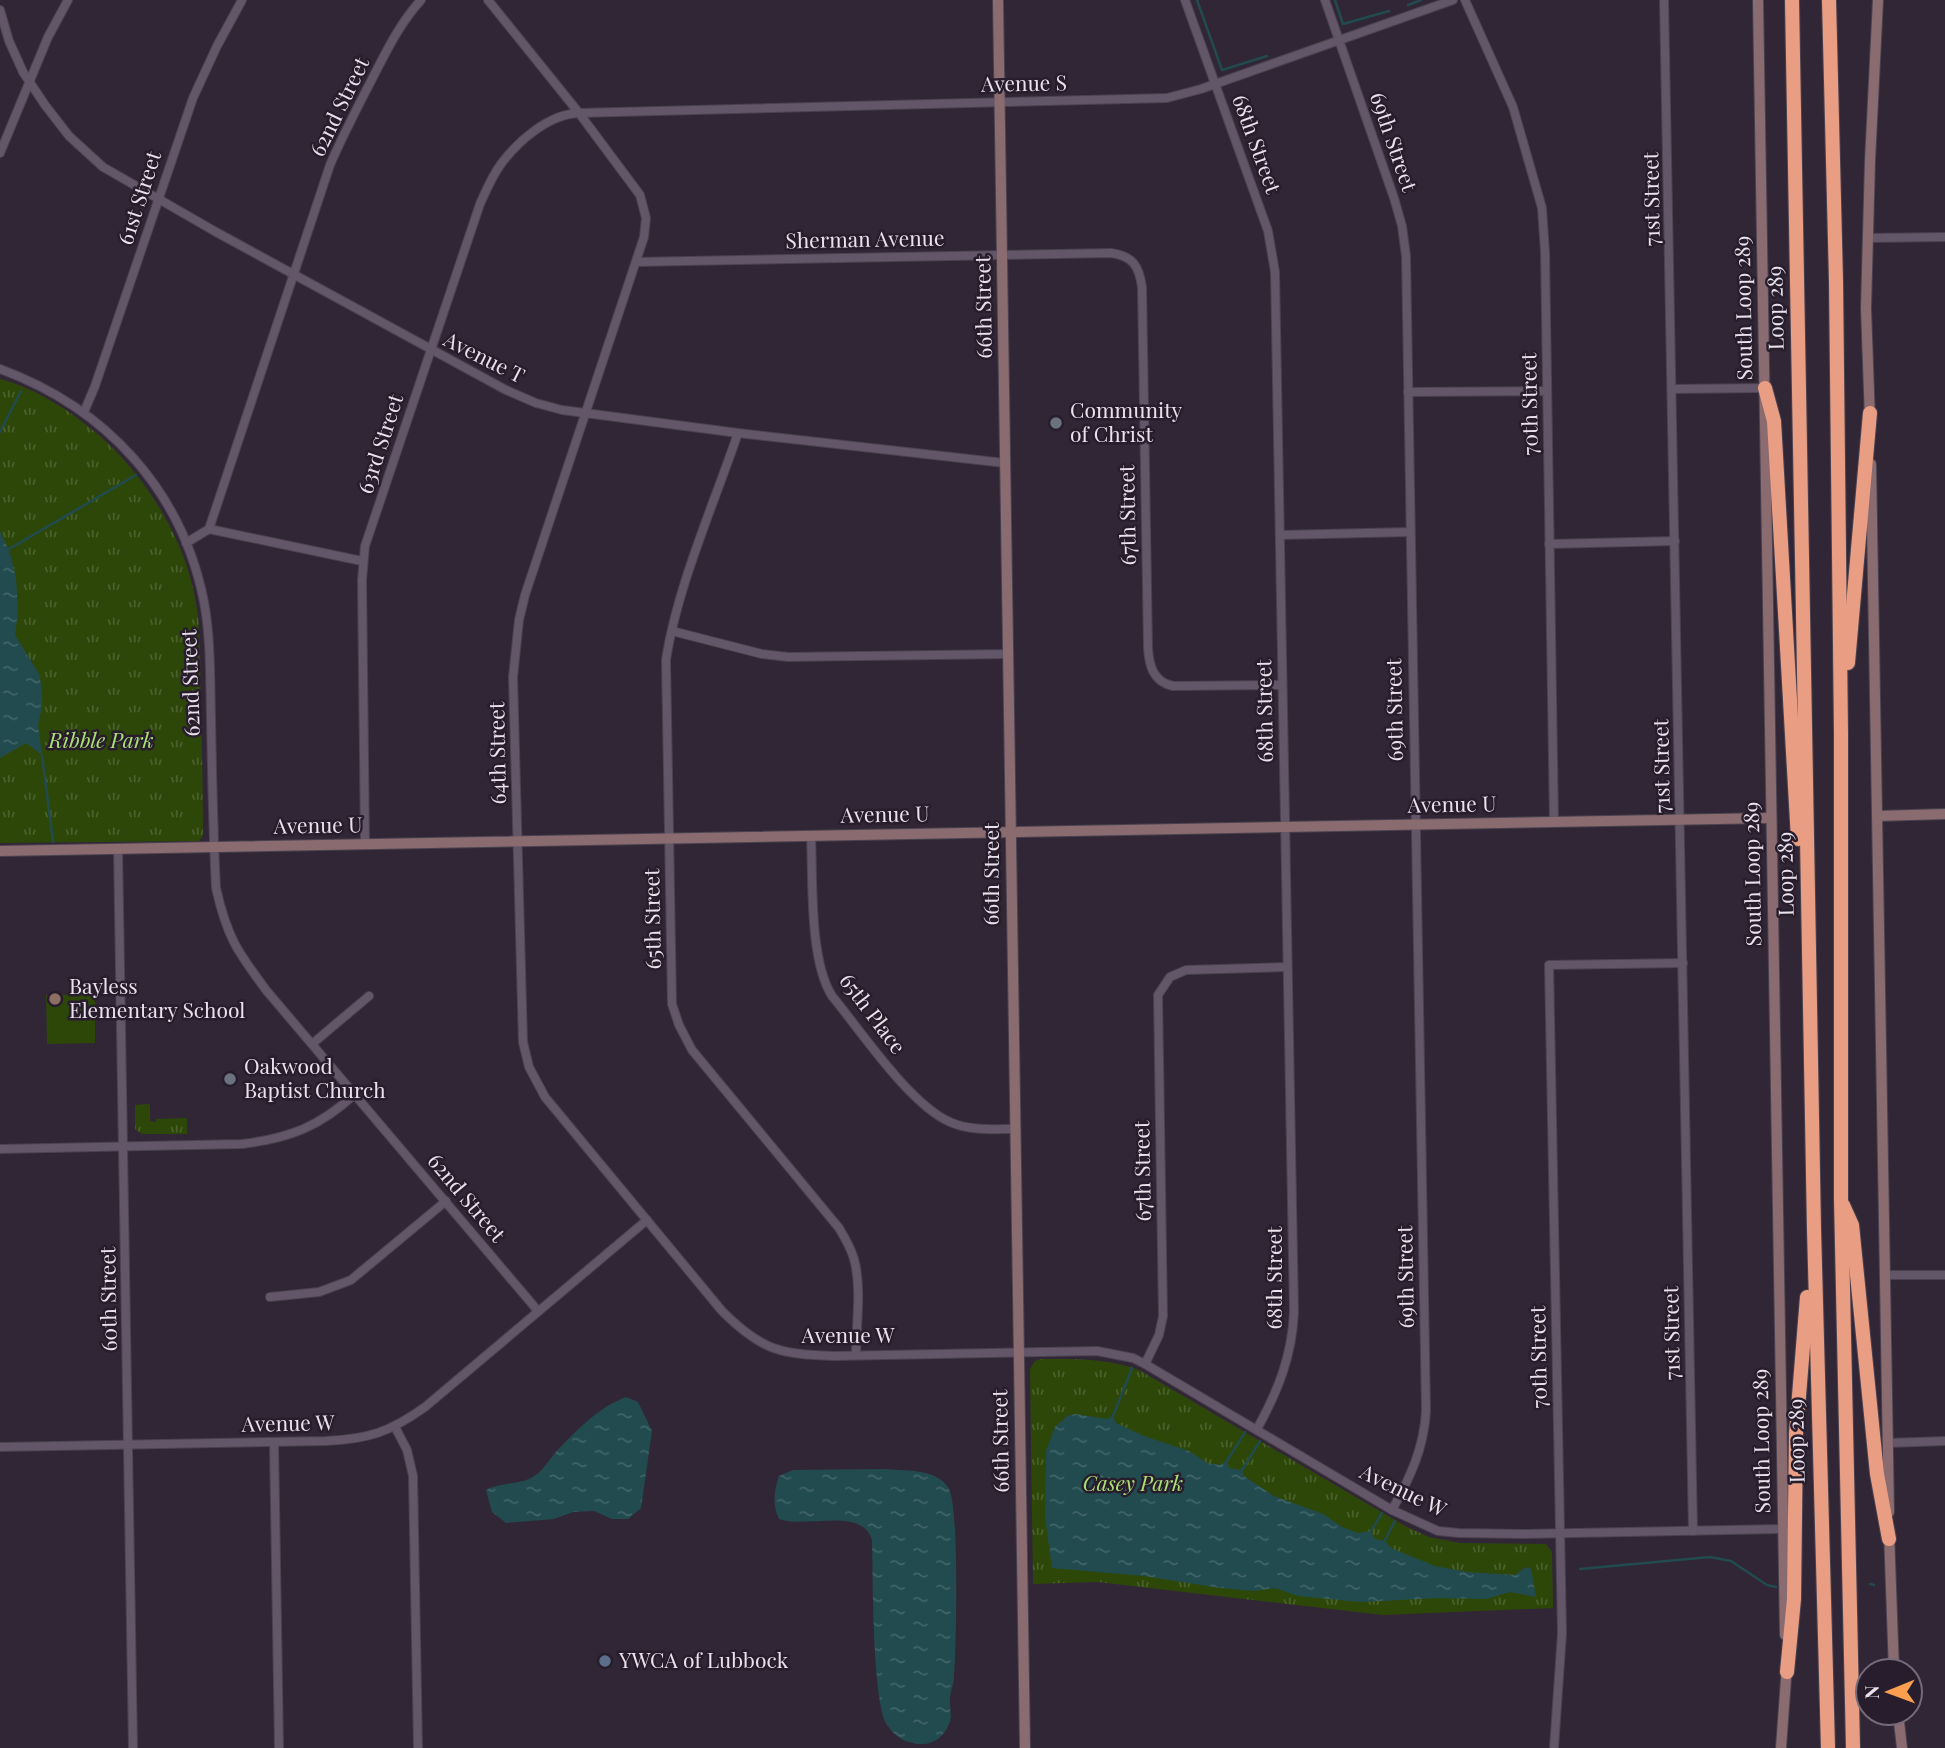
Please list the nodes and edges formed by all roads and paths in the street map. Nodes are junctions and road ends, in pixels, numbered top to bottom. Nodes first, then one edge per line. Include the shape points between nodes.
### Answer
1 (68, 0) edge
2 (242, 0) edge
3 (421, 0) edge
4 (488, 0) edge
5 (998, 0) edge
6 (1185, 0) edge
7 (1325, 0) edge
8 (1452, 0) edge
9 (1465, 0) edge
10 (1664, 0) edge
11 (1758, 0) edge
12 (1792, 0) edge
13 (1829, 0) edge
14 (1878, 0) edge
15 (0, 10) edge
16 (1339, 41) junction
17 (30, 82) junction
18 (1216, 84) junction
19 (999, 102) junction
20 (579, 113) junction
21 (0, 153) edge
22 (159, 199) junction
23 (1945, 237) edge
24 (1868, 238) junction
25 (1002, 254) junction
26 (636, 262) junction
27 (1135, 263) joint
28 (295, 275) junction
29 (430, 349) junction
30 (0, 369) edge
31 (1765, 388) junction
32 (1673, 389) junction
33 (1547, 391) junction
34 (1408, 392) junction
35 (84, 412) junction
36 (586, 413) junction
37 (1870, 413) junction
38 (738, 433) junction
39 (1005, 463) junction
40 (209, 529) junction
41 (1410, 533) junction
42 (1280, 535) junction
43 (1675, 541) junction
44 (186, 543) junction
45 (1549, 544) junction
46 (362, 561) junction
47 (672, 631) junction
48 (1009, 653) junction
49 (1282, 685) junction
50 (1841, 734) junction
51 (1945, 814) edge
52 (1877, 816) junction
53 (1771, 818) junction
54 (1680, 820) junction
55 (1554, 822) junction
56 (1415, 825) junction
57 (1285, 827) junction
58 (1012, 832) junction
59 (811, 836) junction
60 (668, 838) junction
61 (517, 841) junction
62 (365, 844) junction
63 (214, 847) junction
64 (118, 849) junction
65 (0, 851) edge
66 (1683, 963) junction
67 (1287, 967) junction
68 (1809, 967) junction
69 (369, 996) dead end
70 (312, 1044) junction
71 (355, 1094) junction
72 (1014, 1129) junction
73 (124, 1147) junction
74 (0, 1149) edge
75 (1841, 1199) junction
76 (446, 1201) junction
77 (647, 1220) junction
78 (1814, 1229) junction
79 (1885, 1275) junction
80 (1945, 1275) edge
81 (270, 1297) dead end
82 (538, 1311) junction
83 (1018, 1350) junction
84 (856, 1355) junction
85 (1145, 1364) junction
86 (394, 1427) junction
87 (1257, 1429) junction
88 (1945, 1441) edge
89 (274, 1442) junction
90 (1888, 1443) junction
91 (129, 1445) junction
92 (0, 1447) edge
93 (1392, 1510) junction
94 (1782, 1529) junction
95 (1693, 1531) junction
96 (1560, 1534) junction
97 (1889, 1539) junction
98 (1893, 1657) edge
99 (1787, 1672) junction
100 (1900, 1727) edge
101 (133, 1748) edge
102 (279, 1748) edge
103 (418, 1748) edge
104 (1025, 1748) edge
105 (1554, 1748) edge
106 (1781, 1748) edge
107 (1828, 1748) edge
108 (1853, 1748) edge
109 (1902, 1748) edge

1 - 17 street
2 - 22 street, 61st Street via 193,98
3 - 28 street, 62nd Street via 409,13 345,128
4 - 20 street, 64th Street
5 - 19 street, 66th Street
6 - 18 street, 68th Street
7 - 16 street, 69th Street
8 - 16 street, Avenue S
9 - 33 street, 70th Street via 1513,107 1542,208
10 - 32 street, 71st Street
11 - 31 street, South Loop 289
12 - 68 highway, Loop 289
13 - 50 highway
14 - 24 street
15 - 17 street, Avenue T via 9,41
16 - 18 street, Avenue S
16 - 34 street, 69th Street via 1402,226
17 - 21 street
17 - 22 street, Avenue T via 69,136 103,167
18 - 19 street, Avenue S via 1185,95 1151,99
18 - 42 street, 68th Street via 1274,258
19 - 20 street, Avenue S
19 - 25 street, 66th Street
20 - 26 street, 64th Street via 643,203 644,237
20 - 29 street, 63rd Street via 554,119 533,133 500,166 480,204
22 - 28 street, Avenue T
22 - 35 street, 61st Street
23 - 24 street
24 - 37 street
25 - 26 street, Sherman Avenue
25 - 27 street, Sherman Avenue via 1111,253
25 - 39 street, 66th Street
26 - 36 street, 64th Street
27 - 49 street, 67th Street via 1142,287 1152,670 1167,684 1182,686
28 - 29 street, Avenue T
28 - 40 street, 62nd Street
29 - 36 street, Avenue T via 536,403
29 - 46 street, 63rd Street
30 - 35 street, 62nd Street via 46,388
31 - 32 street
31 - 53 street, South Loop 289
31 - 68 highway via 1774,421
32 - 43 street, 71st Street
33 - 34 street
33 - 45 street, 70th Street
34 - 41 street, 69th Street
35 - 44 street, 62nd Street via 145,471
36 - 38 street, Avenue T
36 - 61 street, 64th Street via 519,620 513,677
37 - 50 highway
37 - 52 street
38 - 39 street, Avenue T
38 - 47 street, 65th Street
39 - 48 street, 66th Street
40 - 44 street
40 - 46 street
41 - 42 street
41 - 56 street, 69th Street
42 - 49 street, 68th Street
43 - 45 street
43 - 54 street, 71st Street
44 - 63 street, 62nd Street via 199,579 208,628
45 - 55 street, 70th Street
46 - 62 street, 63rd Street
47 - 48 street via 788,657
47 - 60 street, 65th Street via 666,660
48 - 58 street, 66th Street
49 - 57 street, 68th Street
50 - 75 highway
51 - 52 street
52 - 79 street
53 - 54 street, Avenue U
53 - 94 street, South Loop 289
54 - 55 street, Avenue U
54 - 66 street, 71st Street
55 - 56 street, Avenue U
56 - 57 street, Avenue U
56 - 93 street, 69th Street via 1426,1411 1414,1470
57 - 58 street, Avenue U
57 - 67 street, 68th Street
58 - 59 street, Avenue U
58 - 72 street, 66th Street
59 - 60 street, Avenue U
59 - 72 street, 65th Place via 818,958 832,996 932,1112 973,1129
60 - 61 street, Avenue U
60 - 84 street, 65th Street via 672,1004 679,1025 692,1050 849,1245 855,1261
61 - 62 street, Avenue U
61 - 77 street, 64th Street via 523,1042 529,1067 545,1097
62 - 63 street, Avenue U
63 - 64 street, Avenue U
63 - 70 street, 62nd Street via 221,912 237,951
64 - 65 street, Avenue U
64 - 73 street, 60th Street
66 - 95 street, 71st Street
66 - 96 street, 70th Street via 1549,965
67 - 85 street, 67th Street via 1177,972 1161,987 1157,1006 1163,1316
67 - 87 street, 68th Street via 1293,1330 1281,1383
68 - 78 highway, Loop 289
69 - 70 street
70 - 71 street, 62nd Street
71 - 73 street via 305,1130 275,1140
71 - 76 street, 62nd Street
72 - 83 street, 66th Street
73 - 74 street
73 - 91 street, 60th Street
75 - 97 highway via 1852,1225 1877,1474
75 - 108 highway
76 - 81 street via 351,1280 318,1292
76 - 82 street, 62nd Street
77 - 82 street, Avenue W
77 - 84 street, Avenue W via 722,1311 761,1343 796,1354
78 - 99 highway via 1796,1433 1794,1600
78 - 107 highway, Loop 289
79 - 80 street
79 - 90 street
82 - 86 street, Avenue W via 425,1407
83 - 84 street, Avenue W
83 - 85 street, Avenue W via 1097,1351
83 - 104 street, 66th Street
85 - 87 street, Avenue W
86 - 89 street, Avenue W via 361,1439
86 - 103 street via 410,1459 414,1490
87 - 93 street, Avenue W
88 - 90 street
89 - 91 street, Avenue W
89 - 102 street
90 - 97 street
91 - 92 street, Avenue W
91 - 101 street, 60th Street
93 - 96 street, Avenue W via 1438,1531
94 - 95 street, Avenue W
94 - 99 street, South Loop 289
95 - 96 street, Avenue W
96 - 105 street, 70th Street via 1562,1633
97 - 98 street
99 - 106 street, South Loop 289
100 - 109 street

